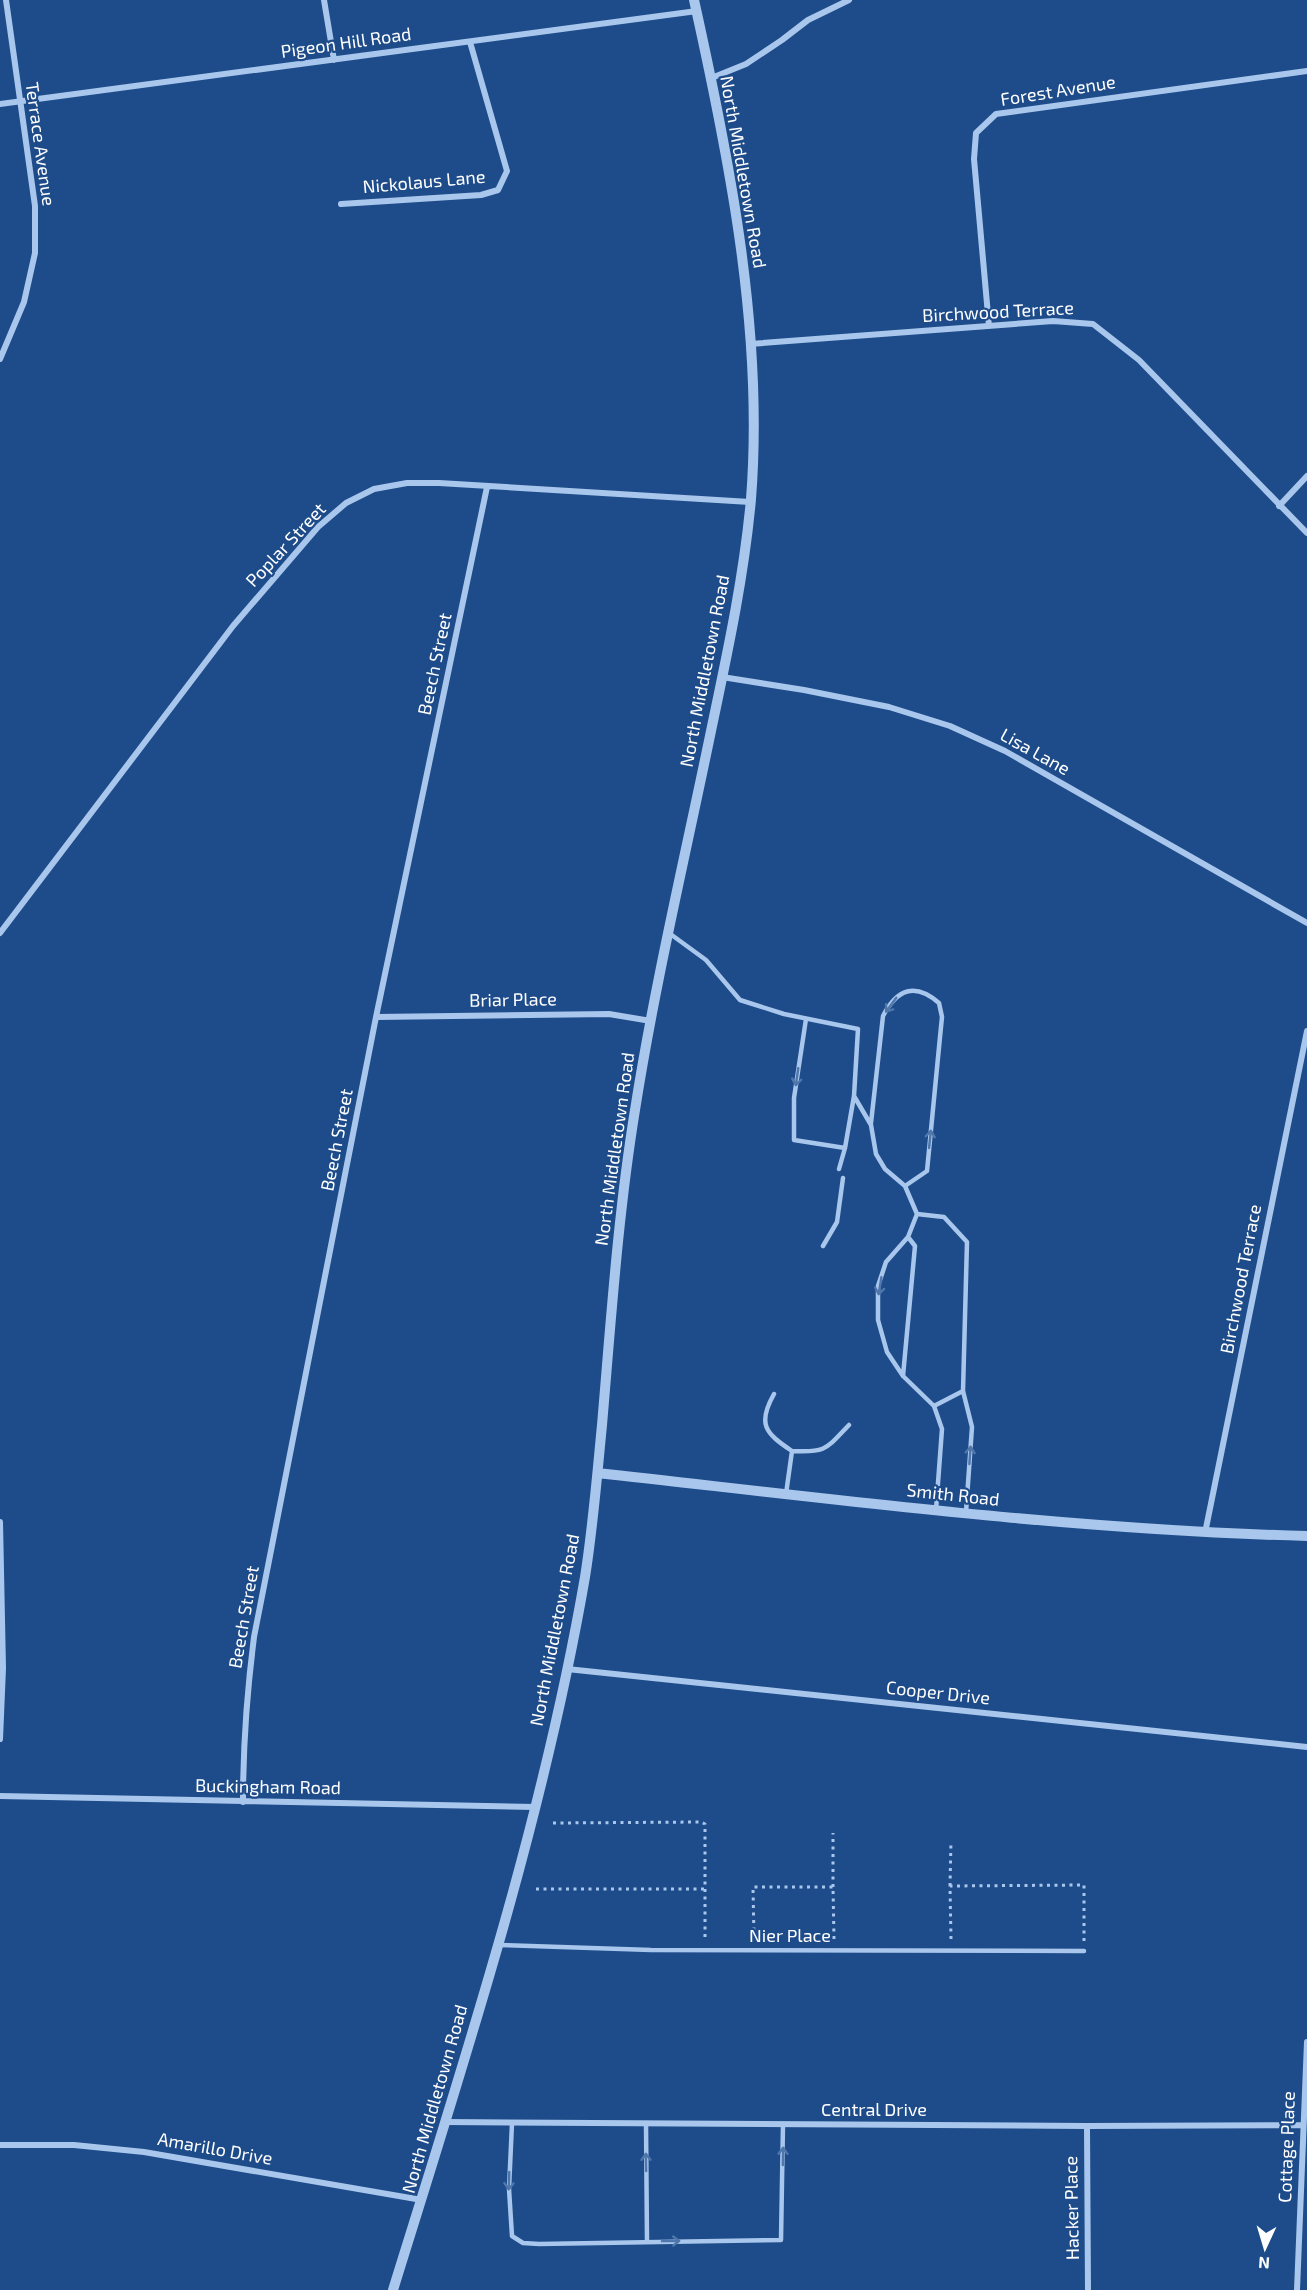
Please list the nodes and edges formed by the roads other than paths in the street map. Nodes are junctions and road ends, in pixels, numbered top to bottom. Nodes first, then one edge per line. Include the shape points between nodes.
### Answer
1 (6, 0) edge
2 (324, 0) edge
3 (849, 0) edge
4 (695, 5) edge
5 (470, 42) junction
6 (333, 60) junction
7 (1307, 70) edge
8 (709, 79) junction
9 (20, 102) junction
10 (0, 104) edge
11 (341, 204) dead end
12 (989, 326) junction
13 (750, 344) junction
14 (0, 359) edge
15 (1307, 477) edge
16 (488, 487) junction
17 (750, 502) junction
18 (1279, 506) junction
19 (1307, 533) edge
20 (722, 677) junction
21 (1307, 923) edge
22 (0, 933) edge
23 (669, 933) junction
24 (376, 1017) junction
25 (806, 1019) junction
26 (651, 1022) junction
27 (1307, 1031) edge
28 (854, 1096) junction
29 (871, 1125) junction
30 (845, 1148) junction
31 (839, 1169) dead end
32 (843, 1178) dead end
33 (905, 1186) junction
34 (917, 1214) junction
35 (908, 1237) junction
36 (823, 1246) dead end
37 (903, 1376) junction
38 (963, 1390) junction
39 (774, 1394) dead end
40 (934, 1406) junction
41 (849, 1425) dead end
42 (792, 1452) junction
43 (597, 1473) junction
44 (786, 1494) junction
45 (936, 1510) junction
46 (966, 1513) junction
47 (0, 1522) edge
48 (1205, 1534) junction
49 (1307, 1536) edge
50 (567, 1669) junction
51 (0, 1739) edge
52 (1307, 1747) edge
53 (0, 1796) edge
54 (243, 1802) junction
55 (536, 1807) junction
56 (496, 1945) junction
57 (1084, 1952) road end
58 (1307, 2042) edge
59 (445, 2122) junction
60 (512, 2122) junction
61 (646, 2123) junction
62 (783, 2124) junction
63 (1303, 2125) junction
64 (1086, 2126) junction
65 (0, 2145) edge
66 (422, 2200) junction
67 (647, 2242) junction
68 (393, 2290) edge
69 (1088, 2290) edge
70 (1297, 2290) edge

1 - 9 street, Terrace Avenue
2 - 6 street
3 - 8 street via 808,20 746,64
4 - 5 street, Pigeon Hill Road
4 - 8 street, North Middletown Road
5 - 6 street, Pigeon Hill Road
5 - 11 street, Nickolaus Lane via 507,171 498,190 481,195
6 - 9 street, Pigeon Hill Road
7 - 12 street, Forest Avenue via 996,114 976,133 974,159
8 - 13 street, North Middletown Road via 736,208
9 - 10 street, Pigeon Hill Road
9 - 14 street, Terrace Avenue via 35,206 35,253 24,302
12 - 13 street, Birchwood Terrace
12 - 18 street, Birchwood Terrace via 1053,321 1093,324 1139,360
13 - 17 street, North Middletown Road via 754,420
15 - 18 street
16 - 17 street, Poplar Street
16 - 22 street, Poplar Street via 407,483 374,489 346,503 318,527 233,626
16 - 24 street, Beech Street
17 - 20 street, North Middletown Road
18 - 19 street, Birchwood Terrace
20 - 21 street, Lisa Lane via 889,707 951,726 1005,751
20 - 23 street, North Middletown Road
23 - 25 lane via 706,960 740,1000
23 - 26 street, North Middletown Road
24 - 26 street, Briar Place via 609,1014
24 - 54 street, Beech Street via 254,1637
25 - 28 lane via 858,1029
25 -> 30 lane via 794,1098 794,1140
26 - 43 street, North Middletown Road via 623,1193
27 - 48 street, Birchwood Terrace
28 - 29 lane
28 - 30 lane
29 - 33 lane via 876,1154
33 -> 29 lane via 927,1171 942,1017 939,1003 922,991 900,994 891,1001 884,1016
30 - 31 lane
32 - 36 lane via 837,1222
33 - 34 lane
34 - 35 lane
34 - 38 lane via 944,1217 968,1242
35 - 37 lane via 915,1246
35 -> 37 lane via 886,1262 879,1286 878,1320 887,1352
37 - 40 lane
38 - 40 lane
46 -> 38 lane via 972,1427
39 - 42 lane via 764,1423 772,1438
40 - 45 lane via 942,1430
41 - 42 lane via 826,1449
42 - 44 lane
43 - 44 street, Smith Road
43 - 50 street, North Middletown Road via 586,1571
44 - 45 street, Smith Road
45 - 46 street, Smith Road
46 - 48 street, Smith Road
47 - 51 street
48 - 49 street, Smith Road
50 - 52 street, Cooper Drive
50 - 55 street, North Middletown Road
53 - 54 street, Buckingham Road
54 - 55 street, Buckingham Road
55 - 56 street, North Middletown Road
56 - 57 lane, Nier Place
56 - 59 street, North Middletown Road
58 - 63 street, Cottage Place
59 - 60 street, Central Drive
59 - 66 street, North Middletown Road
60 - 61 street, Central Drive
60 -> 67 lane via 512,2236 523,2243
61 - 62 street, Central Drive
67 -> 61 lane
62 - 64 street, Central Drive
67 -> 62 lane via 782,2240
63 - 64 street, Central Drive
63 - 70 street, Cottage Place
64 - 69 street, Hacker Place
65 - 66 street, Amarillo Drive via 74,2145 144,2152
66 - 68 street, North Middletown Road

